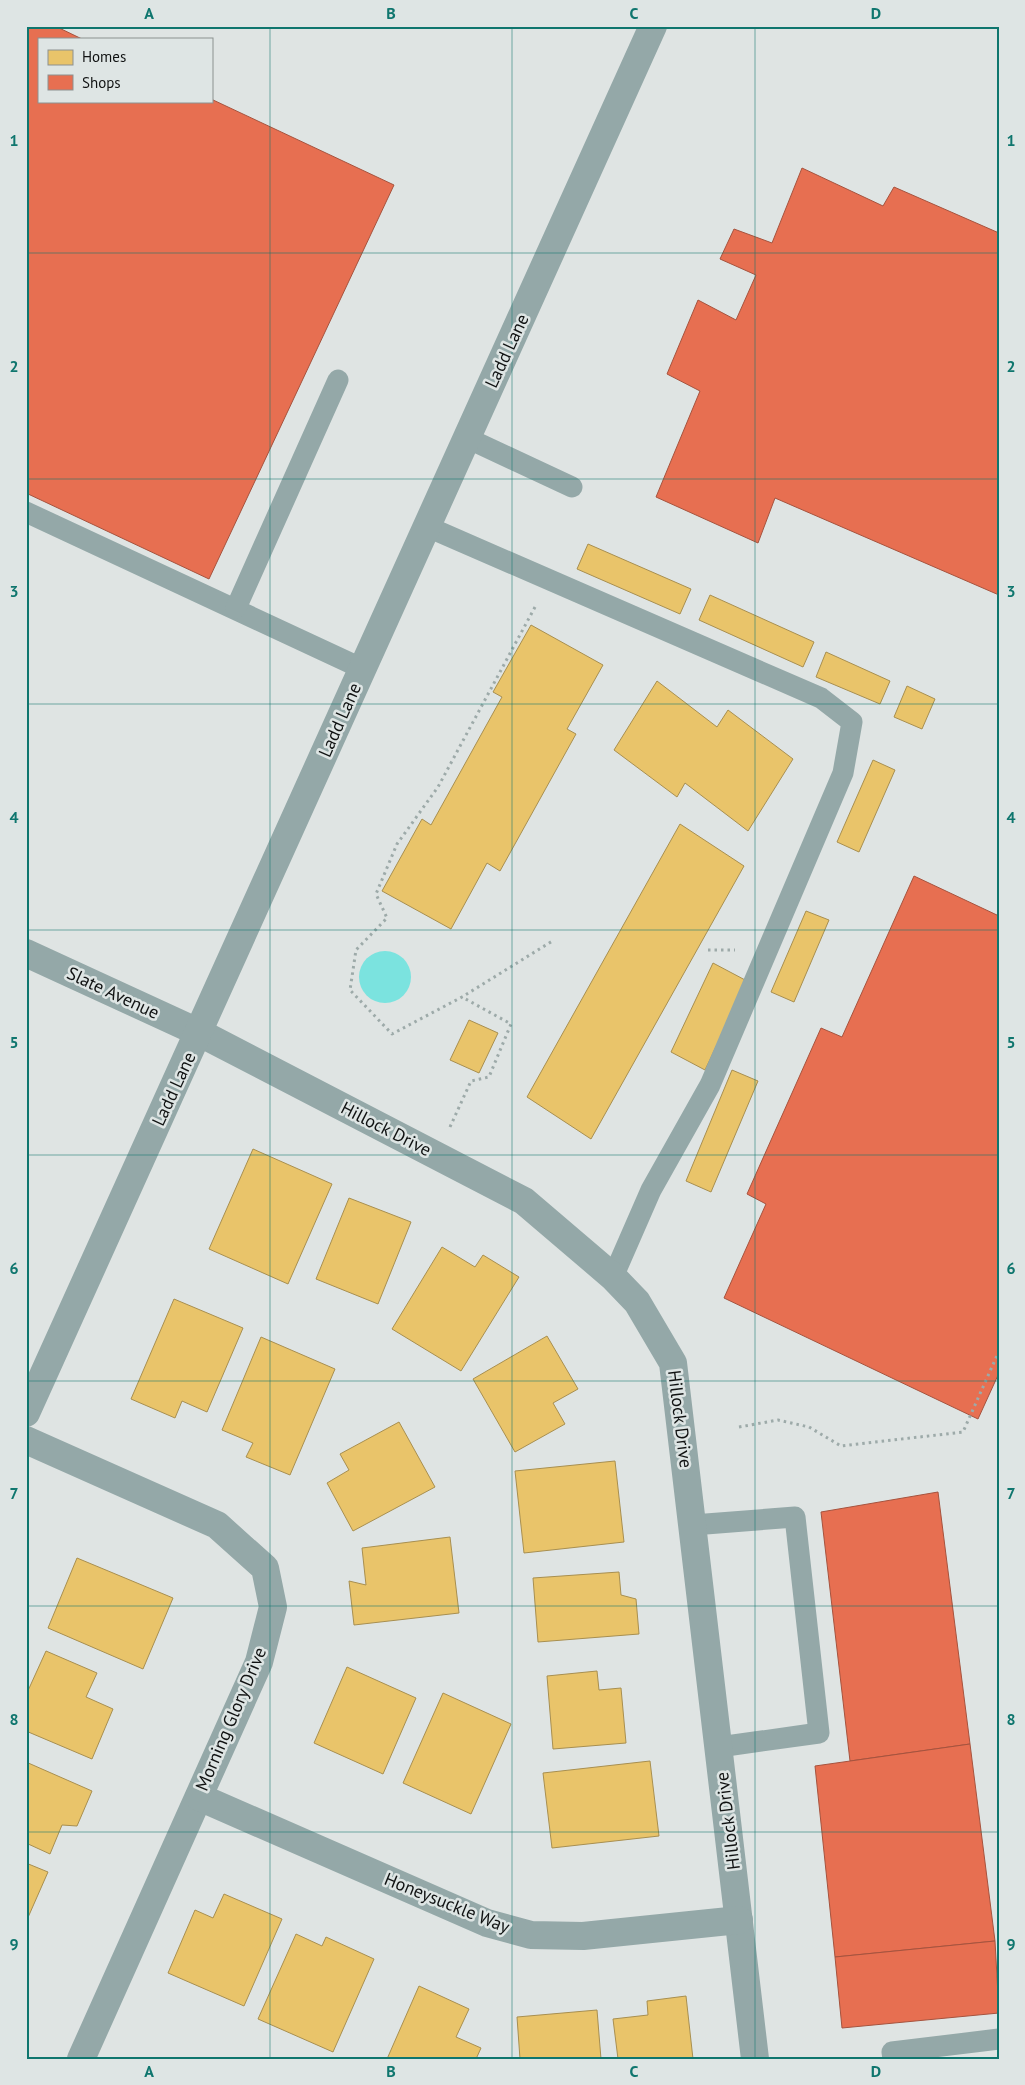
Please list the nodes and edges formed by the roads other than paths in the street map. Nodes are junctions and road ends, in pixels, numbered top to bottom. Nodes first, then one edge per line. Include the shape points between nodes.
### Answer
1 (653, 26) edge
2 (338, 380) dead end
3 (467, 438) junction
4 (572, 487) dead end
5 (26, 512) edge
6 (428, 527) junction
7 (236, 608) junction
8 (364, 669) junction
9 (26, 953) edge
10 (200, 1033) junction
11 (614, 1277) junction
12 (26, 1413) edge
13 (26, 1440) edge
14 (693, 1524) junction
15 (719, 1747) junction
16 (199, 1797) junction
17 (739, 1920) junction
18 (999, 2039) edge
19 (81, 2059) edge
20 (755, 2059) edge
21 (893, 2059) edge

1 - 3 street, Ladd Lane
2 - 7 lane
3 - 4 lane
3 - 6 street, Ladd Lane
5 - 7 lane
6 - 8 street, Ladd Lane
6 - 11 lane via 821,698 852,722 843,773 710,1085 651,1190
7 - 8 lane
8 - 10 street, Ladd Lane
9 - 10 street, Slate Avenue
10 - 11 street, Hillock Drive via 524,1201
10 - 12 street, Ladd Lane
11 - 14 street, Hillock Drive via 637,1302 673,1363
13 - 16 street, Morning Glory Drive via 217,1525 264,1568 273,1607 259,1662
14 - 15 street, Hillock Drive
14 - 15 lane via 795,1517 819,1733
15 - 17 street, Hillock Drive
16 - 17 street, Honeysuckle Way via 487,1923 531,1935 583,1936
16 - 19 street, Morning Glory Drive
17 - 20 street, Hillock Drive
18 - 21 lane via 892,2052

